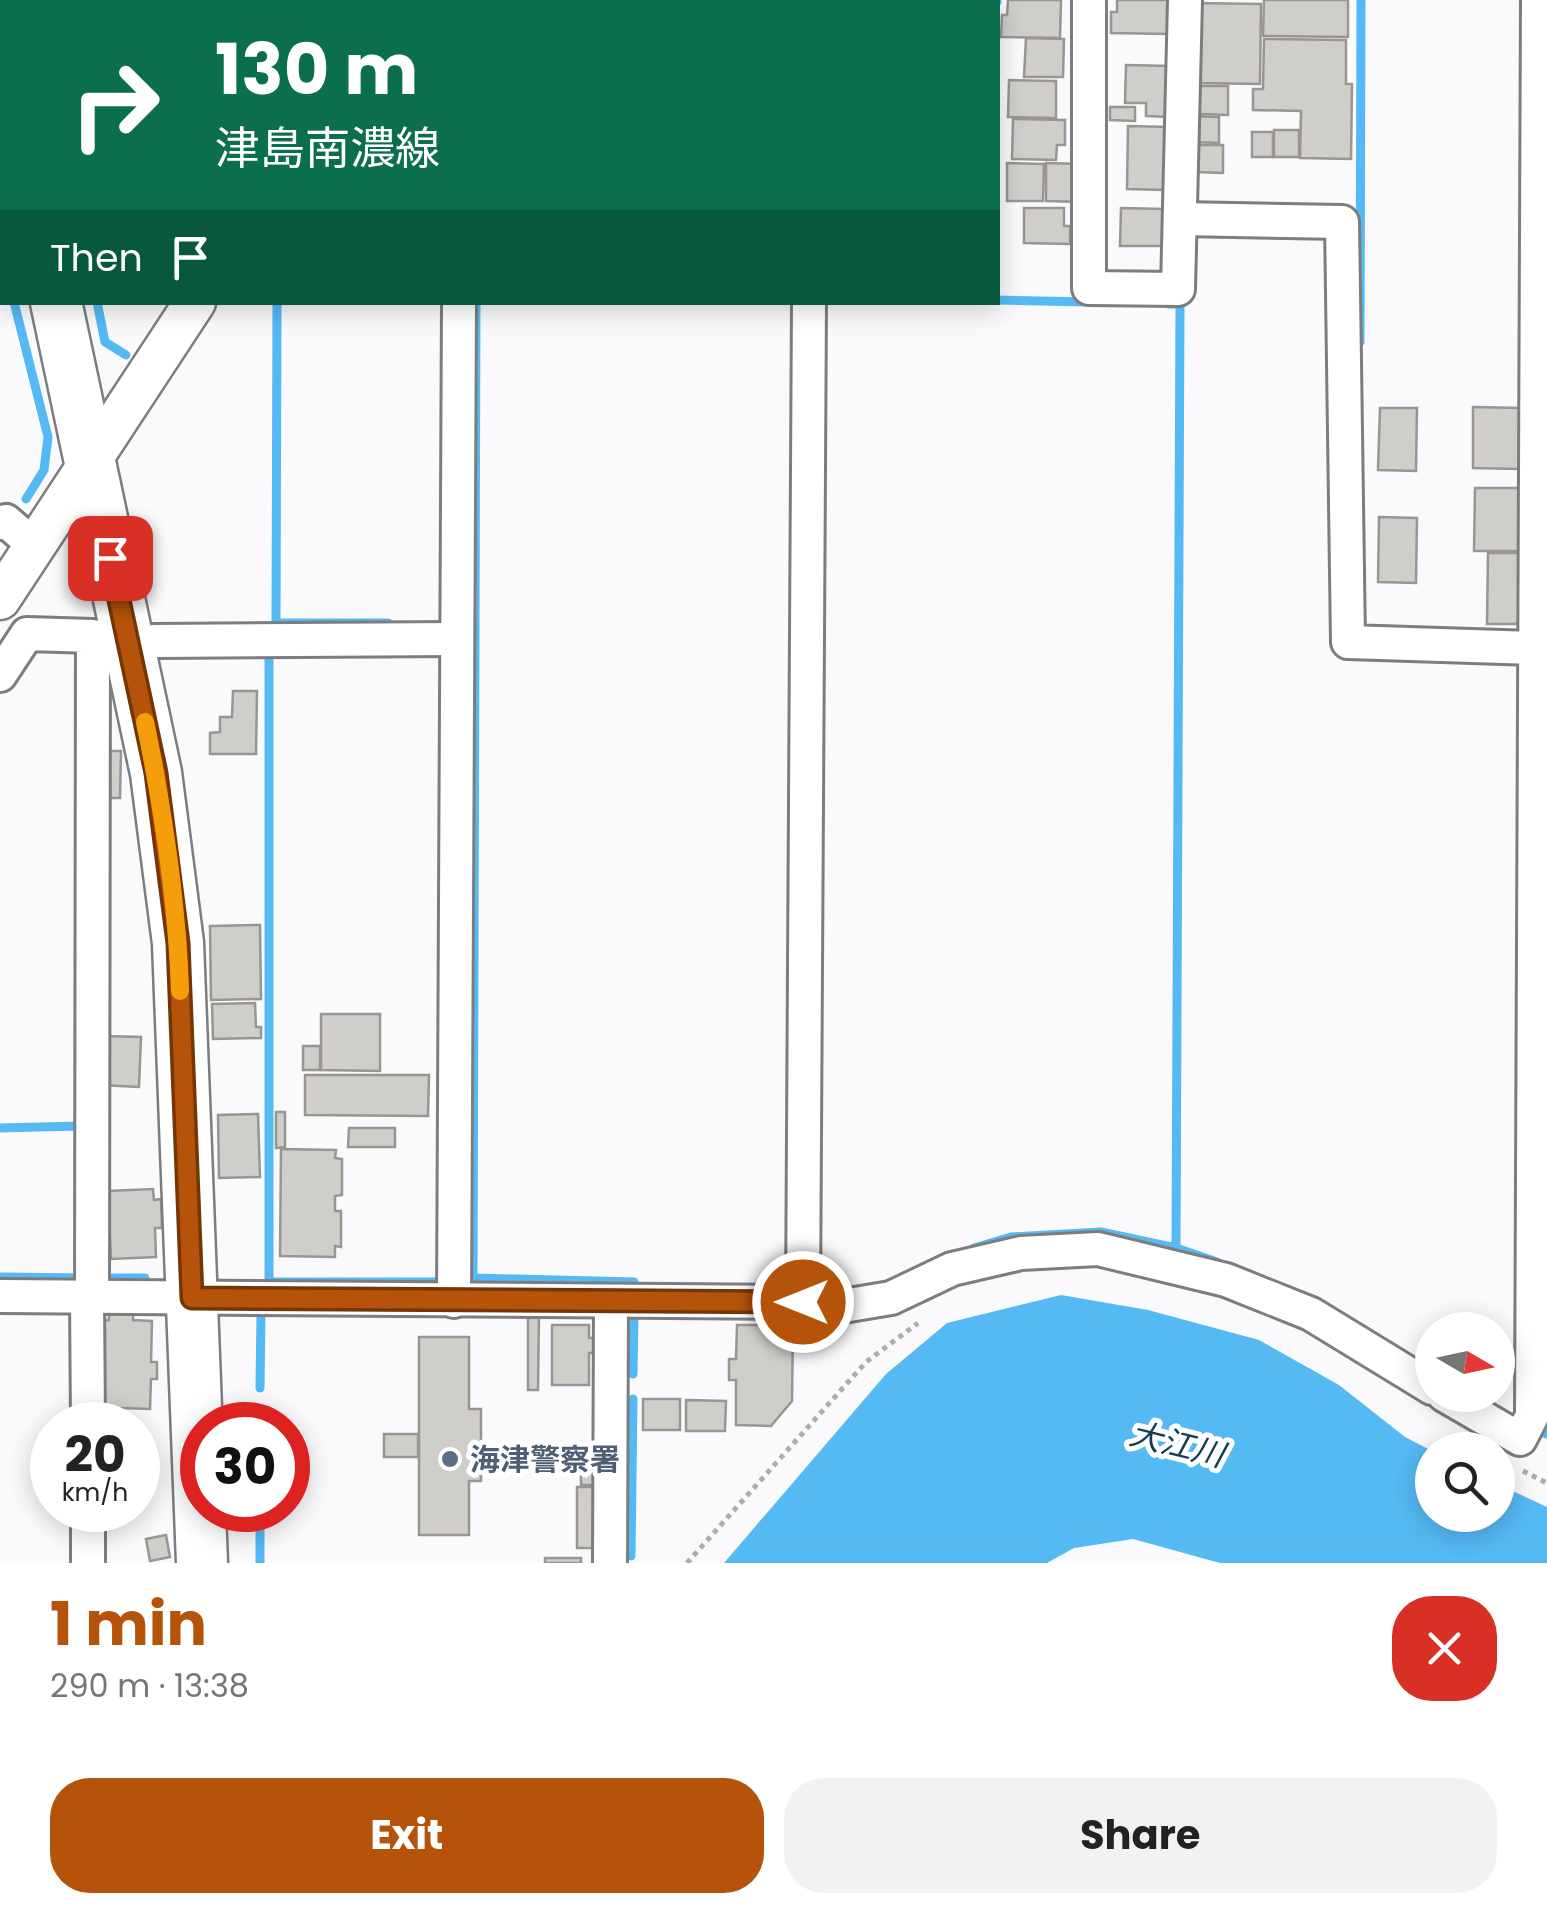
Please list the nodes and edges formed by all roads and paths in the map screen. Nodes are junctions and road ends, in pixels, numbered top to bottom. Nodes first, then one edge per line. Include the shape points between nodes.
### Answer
1 (1089, 0) edge
2 (1185, 0) edge
3 (1538, 0) edge
4 (1180, 219) junction
5 (57, 305) edge
6 (193, 305) edge
7 (459, 305) edge
8 (809, 305) edge
9 (90, 460) junction
10 (0, 523) edge
11 (35, 546) junction
12 (0, 599) edge
13 (456, 639) junction
14 (1535, 648) junction
15 (130, 650) junction
16 (0, 675) edge
17 (0, 1296) edge
18 (90, 1297) junction
19 (192, 1298) junction
20 (454, 1300) junction
21 (611, 1302) junction
22 (803, 1302) junction
23 (930, 1317) dead end
24 (1415, 1378) edge
25 (88, 1402) edge
26 (1475, 1412) edge
27 (1534, 1445) edge
28 (88, 1532) edge
29 (88, 1563) edge
30 (202, 1563) edge
31 (610, 1563) edge
32 (687, 1563) edge

1 - 4 street via 1089,288 1178,289
2 - 4 street
3 - 14 street
4 - 14 street via 1342,222 1348,642
5 - 9 main road
6 - 9 street
7 - 13 street
8 - 22 street
9 - 11 street
9 - 15 main road
10 - 11 street
11 - 12 street
13 - 15 street via 154,641
13 - 20 street
14 - 27 street
15 - 19 main road via 156,773 178,943
16 - 18 street via 27,634 93,636
17 - 18 street
18 - 19 street
18 - 25 street
19 - 20 street
19 - 30 main road
20 - 21 street
21 - 22 street
21 - 31 street
22 - 24 street via 843,1306 891,1298 952,1270 1021,1253 1098,1250 1226,1280 1311,1314
23 - 32 path via 866,1362
26 - 27 street
28 - 29 street

